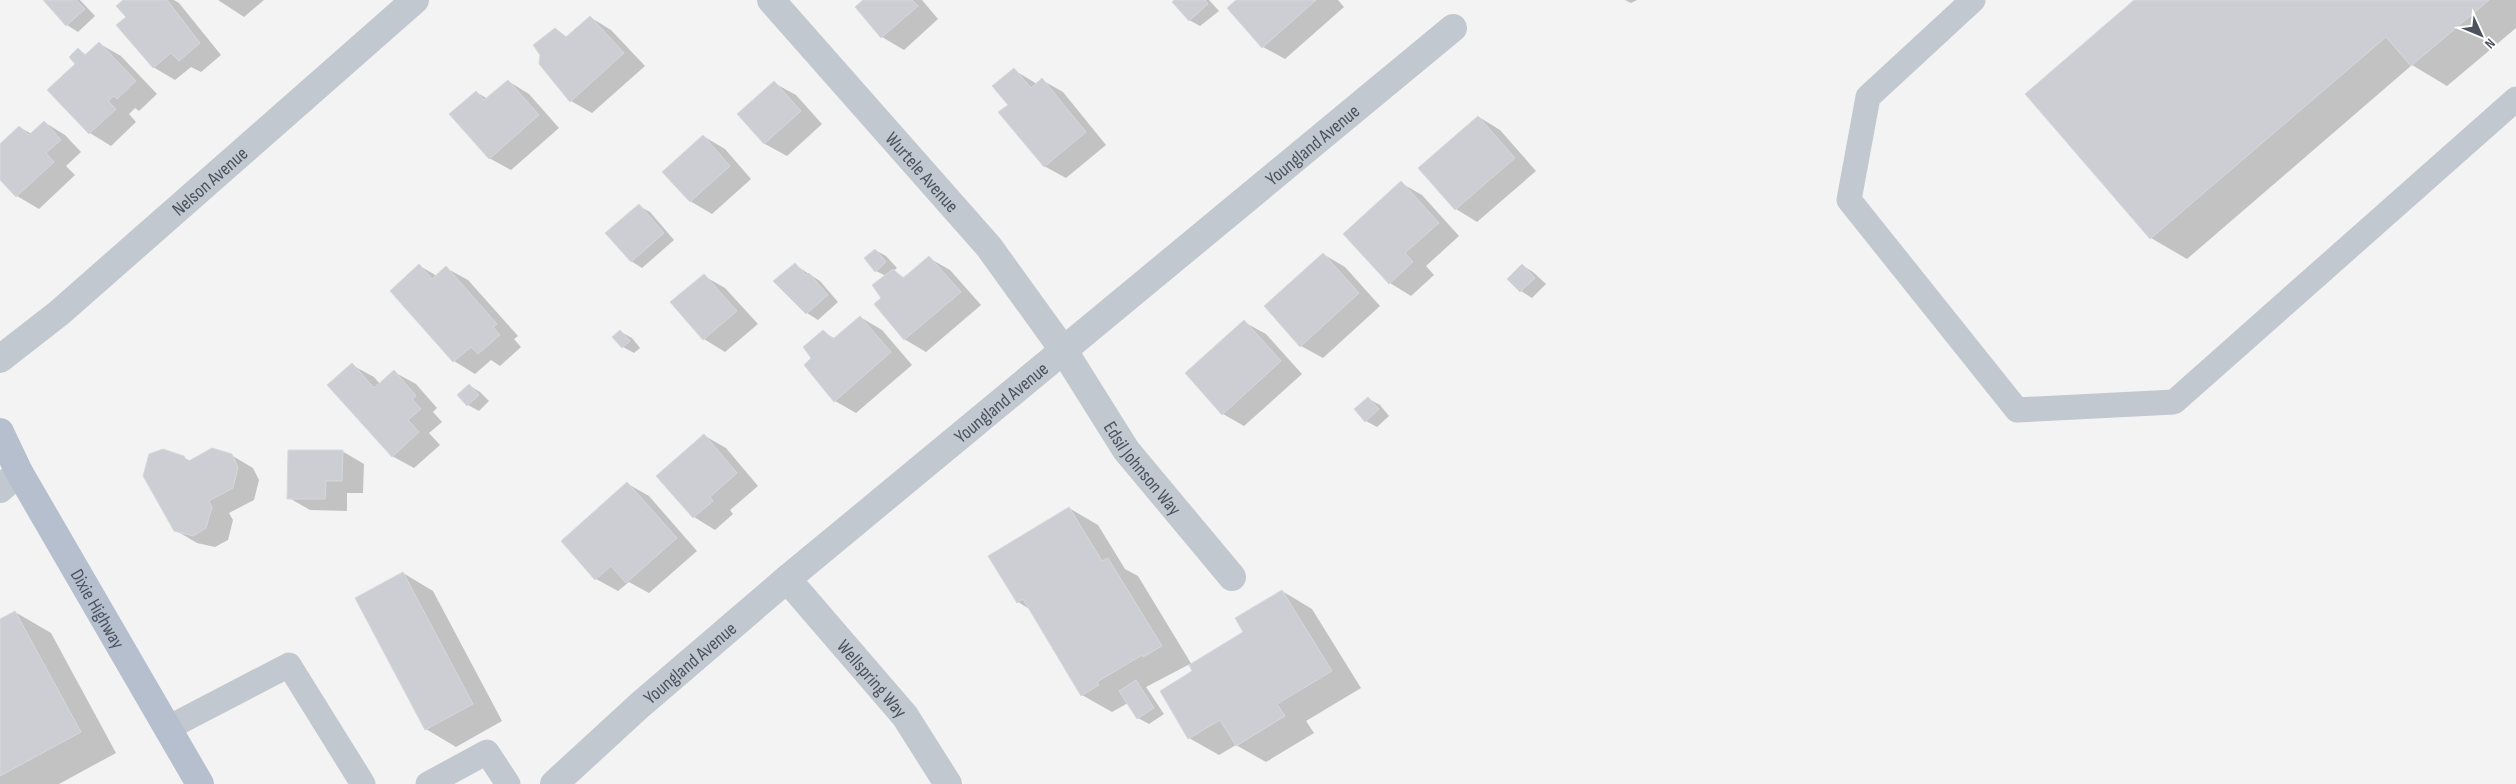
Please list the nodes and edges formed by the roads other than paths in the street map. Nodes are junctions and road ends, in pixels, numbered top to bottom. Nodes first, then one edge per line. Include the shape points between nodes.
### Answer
1 (415, 0) edge
2 (771, 0) edge
3 (1973, 0) edge
4 (1453, 28) dead end
5 (2516, 99) edge
6 (1064, 351) junction
7 (0, 359) edge
8 (0, 432) edge
9 (10, 480) edge
10 (1232, 577) dead end
11 (787, 579) junction
12 (168, 728) junction
13 (200, 784) edge
14 (363, 784) edge
15 (428, 784) edge
16 (508, 784) edge
17 (554, 784) edge
18 (948, 784) edge

1 - 7 street, Nelson Avenue via 59,313
2 - 6 street, Wurtele Avenue via 989,247
3 - 5 lane via 1868,97 1849,200 2018,410 2174,402
4 - 6 street, Youngland Avenue
6 - 10 street, Edsil Johnson Way via 1126,450
6 - 11 street, Youngland Avenue
8 - 9 main road, Dixie Highway
9 - 12 main road, Dixie Highway
11 - 17 street, Youngland Avenue via 640,705
11 - 18 street, Wellspring Way via 905,716
12 - 13 main road, Dixie Highway
12 - 14 lane via 289,666
15 - 16 lane via 487,752

